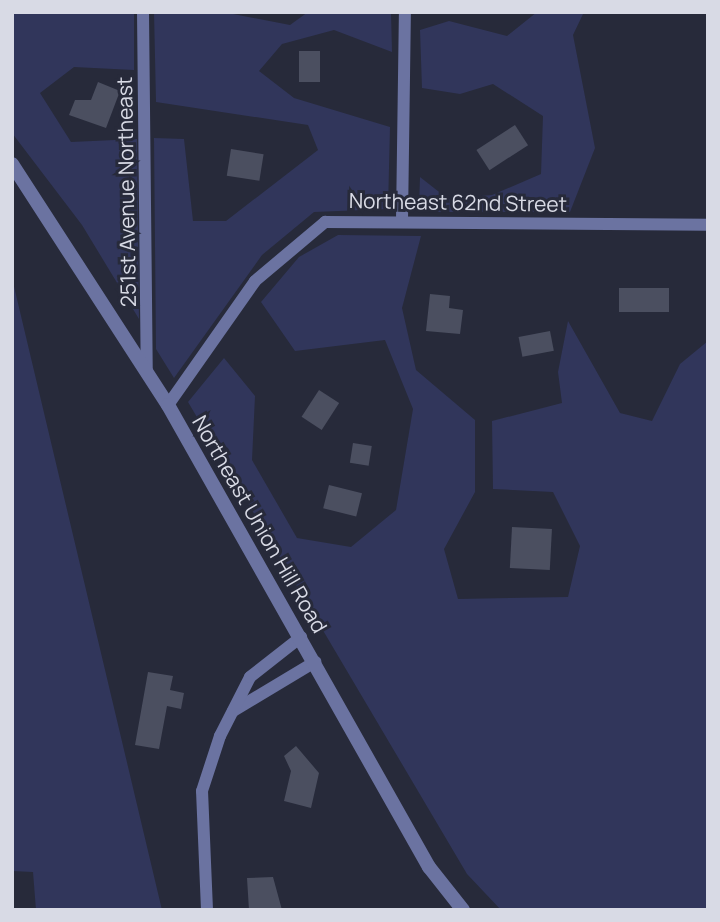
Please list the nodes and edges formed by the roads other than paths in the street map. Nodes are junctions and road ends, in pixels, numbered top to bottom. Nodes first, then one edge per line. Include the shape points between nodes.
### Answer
1 (144, 12) edge
2 (405, 12) edge
3 (12, 164) edge
4 (402, 220) junction
5 (708, 225) edge
6 (147, 372) junction
7 (168, 405) junction
8 (301, 637) junction
9 (314, 662) junction
10 (233, 711) junction
11 (207, 910) edge
12 (463, 910) edge

1 - 6 street, 251st Avenue Northeast
2 - 4 street
3 - 6 street, Northeast Union Hill Road
4 - 5 street, Northeast 62nd Street
4 - 7 street, Northeast 62nd Street via 338,218 312,227 255,281
6 - 7 street, Northeast Union Hill Road
7 - 8 street, Northeast Union Hill Road
8 - 9 street, Northeast Union Hill Road
8 - 10 street via 250,677
9 - 10 street
9 - 12 street, Northeast Union Hill Road via 429,867
10 - 11 street via 202,791

